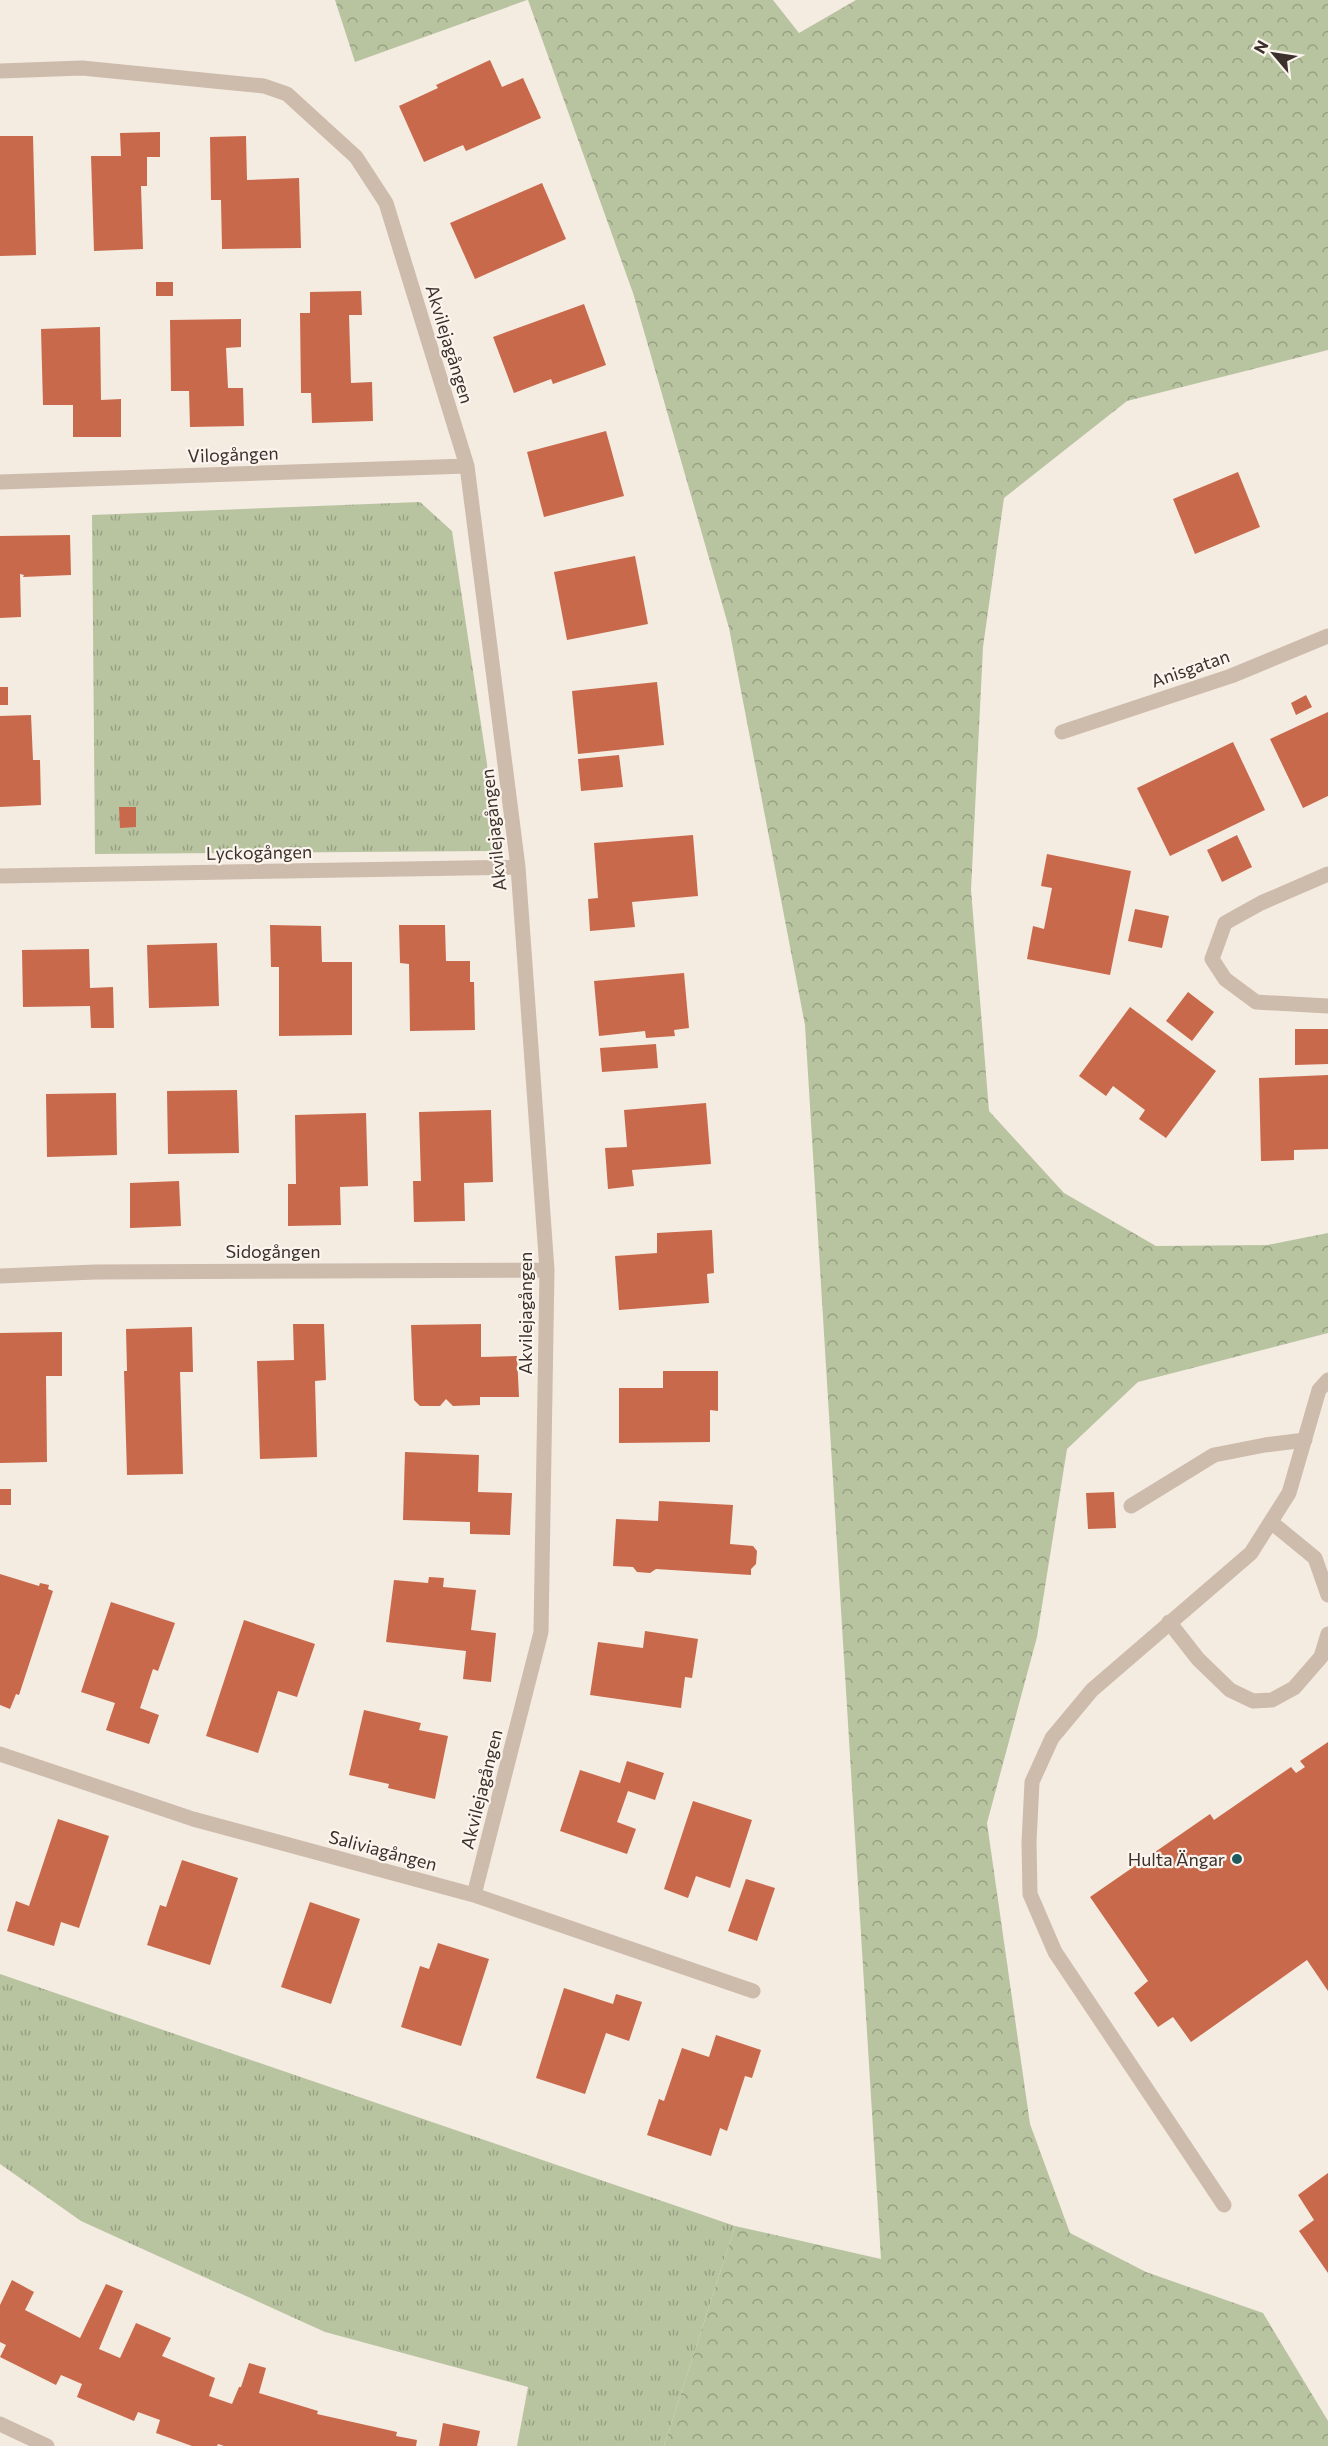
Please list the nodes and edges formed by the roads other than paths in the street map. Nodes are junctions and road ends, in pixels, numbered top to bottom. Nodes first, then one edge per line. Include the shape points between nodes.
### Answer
1 (0, 71) edge
2 (467, 466) junction
3 (0, 482) edge
4 (1328, 636) edge
5 (1062, 732) dead end
6 (518, 867) junction
7 (1328, 874) edge
8 (0, 876) edge
9 (1328, 1006) edge
10 (547, 1270) junction
11 (0, 1276) edge
12 (1328, 1380) edge
13 (1305, 1440) junction
14 (1131, 1506) dead end
15 (1271, 1522) junction
16 (1328, 1595) edge
17 (1169, 1622) junction
18 (1328, 1634) edge
19 (0, 1754) edge
20 (474, 1896) junction
21 (753, 1991) dead end
22 (1224, 2205) dead end
23 (0, 2424) edge
24 (47, 2446) edge

1 - 2 street, Akvilejagången via 82,68 264,86 286,94 356,157 386,204
2 - 3 street, Vilogången
2 - 6 street, Akvilejagången
4 - 5 street, Anisgatan via 1231,676
6 - 8 street, Lyckogången
6 - 10 street, Akvilejagången
7 - 9 street via 1225,923 1212,959 1225,980 1256,1002
10 - 11 street, Sidogången
10 - 20 street, Akvilejagången via 541,1632
12 - 13 street via 1319,1390
13 - 14 street via 1214,1455
13 - 15 street via 1288,1493
15 - 16 street via 1315,1558
15 - 17 street via 1251,1553
17 - 18 street via 1198,1659 1230,1690 1253,1701 1272,1700 1294,1688 1321,1657
17 - 22 street via 1092,1690 1052,1738 1032,1782 1030,1894 1055,1952
19 - 20 street, Saliviagången via 193,1819
20 - 21 street, Saliviagången
23 - 24 street

